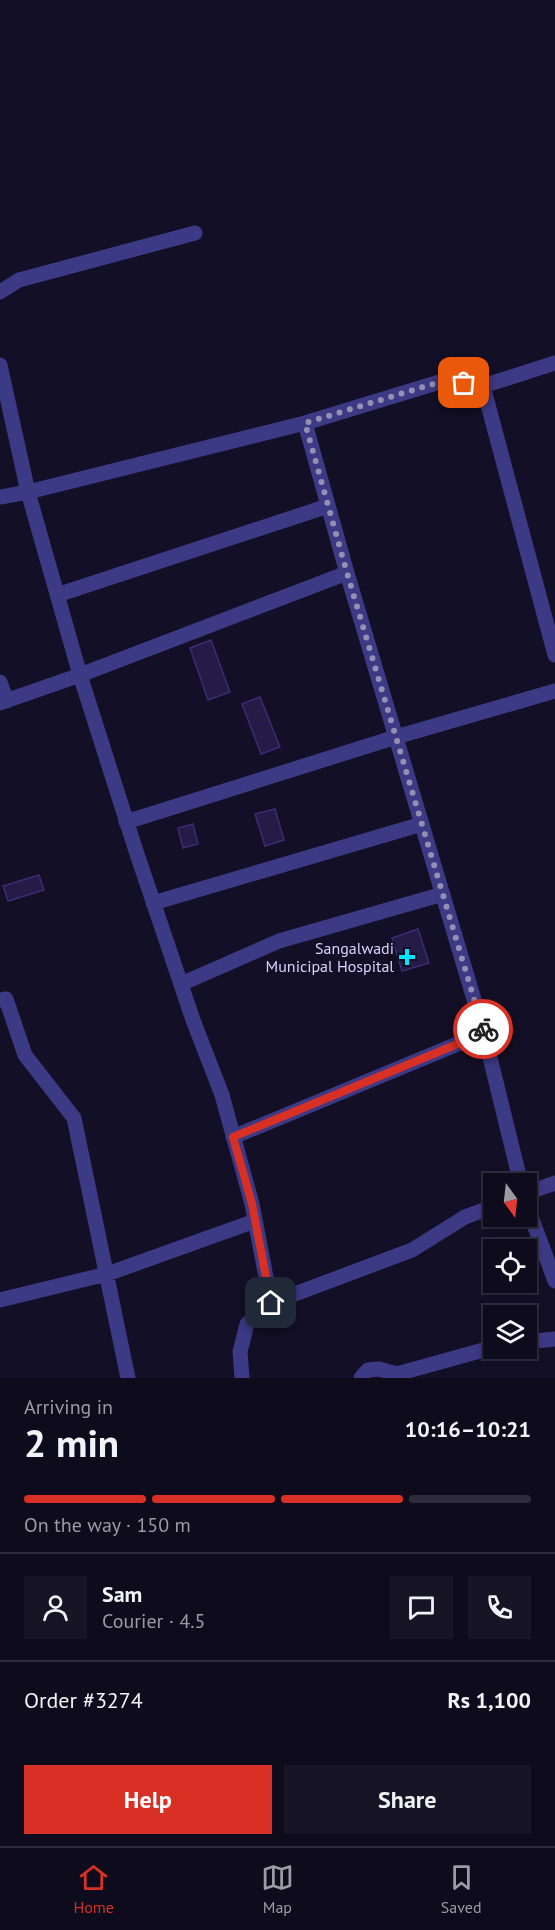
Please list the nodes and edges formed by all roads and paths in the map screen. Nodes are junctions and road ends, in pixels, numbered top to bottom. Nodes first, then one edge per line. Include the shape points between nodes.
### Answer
1 (195, 233) dead end
2 (0, 292) edge
3 (555, 363) edge
4 (0, 365) edge
5 (483, 386) junction
6 (305, 423) junction
7 (28, 492) junction
8 (0, 497) edge
9 (328, 506) junction
10 (347, 573) junction
11 (57, 595) junction
12 (555, 655) edge
13 (80, 675) junction
14 (0, 682) edge
15 (555, 691) edge
16 (3, 702) edge
17 (396, 737) junction
18 (126, 822) junction
19 (422, 824) junction
20 (443, 894) junction
21 (153, 903) junction
22 (181, 984) junction
23 (0, 1000) edge
24 (484, 1033) junction
25 (233, 1137) junction
26 (517, 1173) edge
27 (555, 1182) edge
28 (537, 1189) edge
29 (483, 1210) edge
30 (255, 1221) junction
31 (535, 1227) edge
32 (107, 1274) junction
33 (555, 1281) edge
34 (0, 1300) edge
35 (271, 1303) junction
36 (555, 1339) edge
37 (537, 1341) edge
38 (483, 1350) edge
39 (128, 1378) edge
40 (242, 1378) edge
41 (361, 1378) edge

1 - 2 street via 19,280
3 - 5 street
4 - 7 street
5 - 6 street via 446,380
5 - 12 street
6 - 7 street
6 - 9 street
7 - 8 street
7 - 11 street
9 - 10 street
9 - 11 street
10 - 13 street
10 - 17 street
11 - 13 street
13 - 16 street
13 - 18 street
14 - 16 street
15 - 17 street
17 - 18 street
17 - 19 street
18 - 21 street
19 - 20 street
19 - 21 street
20 - 22 street via 279,941
20 - 24 street
21 - 22 street
22 - 25 street via 222,1095
23 - 32 street via 6,999 25,1055 74,1118
24 - 25 street
24 - 26 street
25 - 30 street
27 - 28 street
29 - 35 street via 412,1250
30 - 32 street
30 - 35 street
31 - 33 street
32 - 34 street
32 - 39 street
35 - 40 street via 247,1324 240,1352
36 - 37 street
38 - 41 street via 397,1374 368,1370

